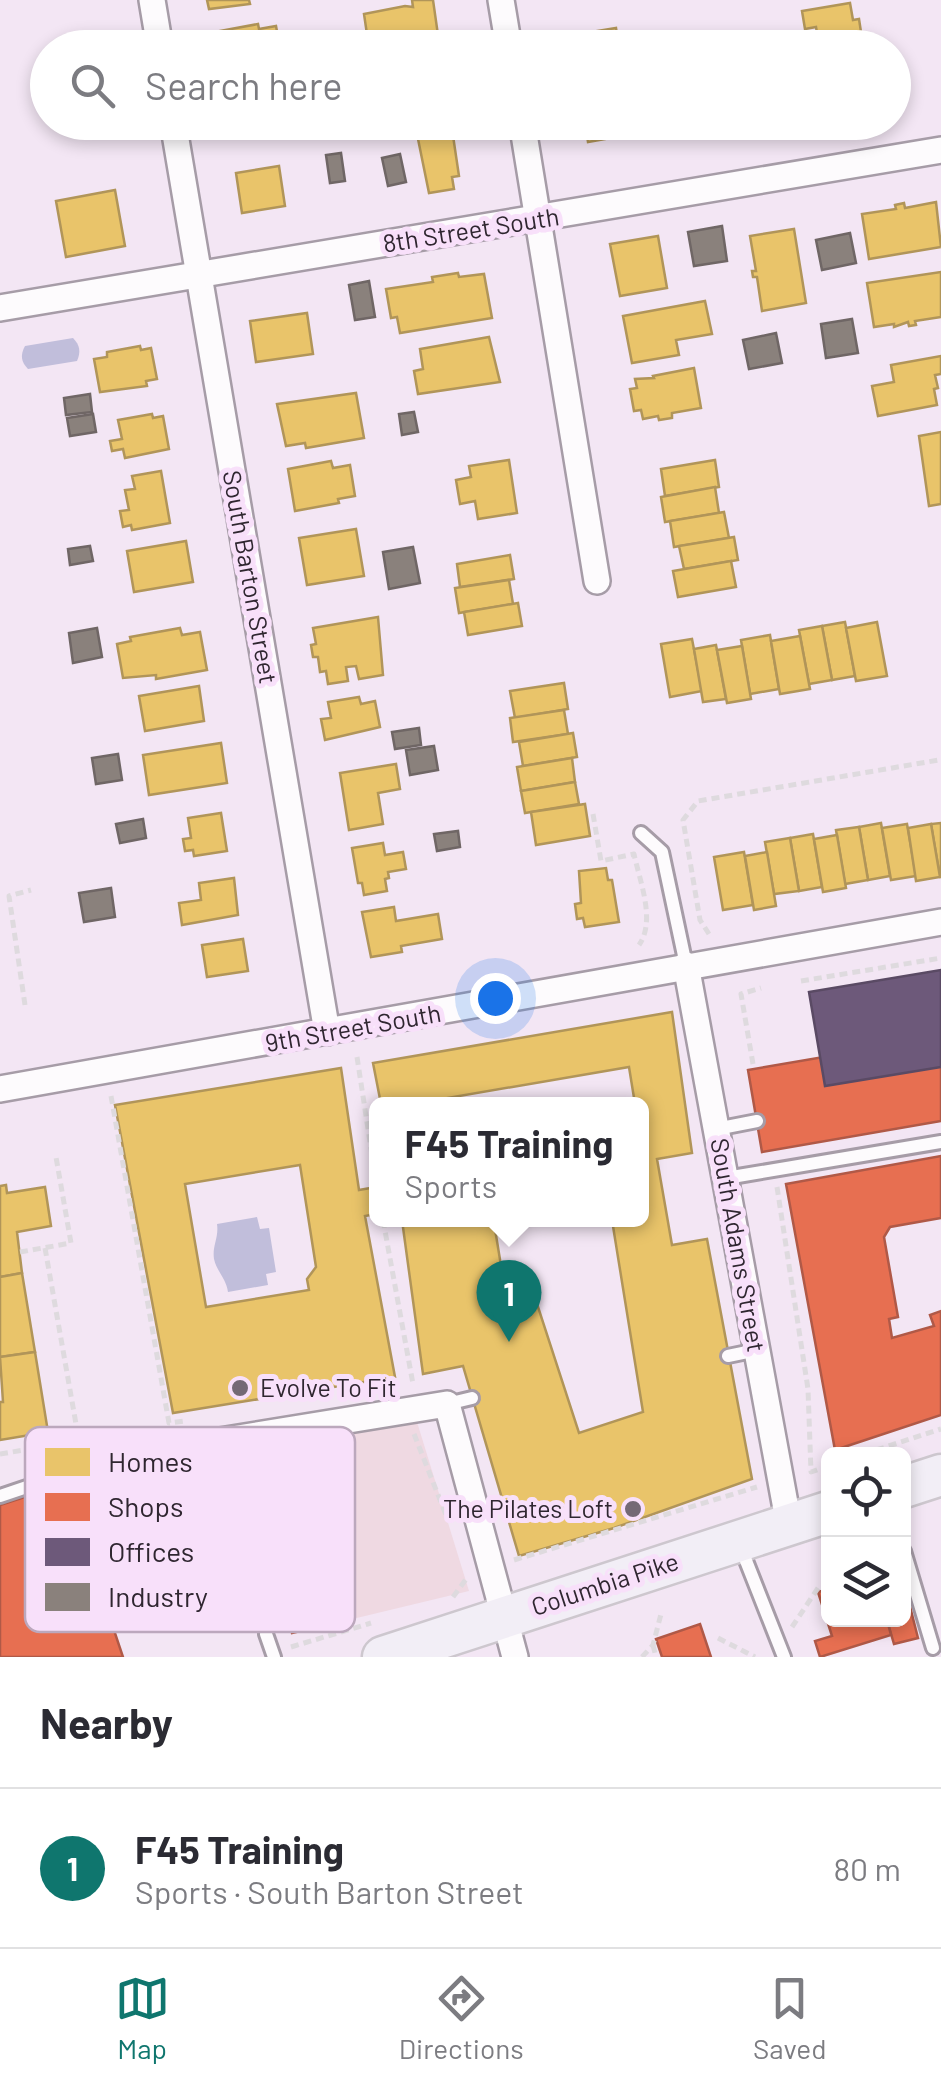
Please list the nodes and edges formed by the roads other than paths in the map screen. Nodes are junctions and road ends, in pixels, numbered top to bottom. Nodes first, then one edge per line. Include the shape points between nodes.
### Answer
1 (152, 0) edge
2 (501, 0) edge
3 (157, 30) edge
4 (506, 30) edge
5 (175, 140) edge
6 (525, 140) edge
7 (941, 150) edge
8 (539, 218) junction
9 (198, 274) junction
10 (0, 308) edge
11 (597, 580) dead end
12 (642, 833) dead end
13 (941, 922) edge
14 (686, 965) junction
15 (327, 1032) junction
16 (0, 1088) edge
17 (757, 1121) dead end
18 (716, 1129) junction
19 (941, 1142) edge
20 (726, 1178) junction
21 (758, 1350) junction
22 (728, 1356) dead end
23 (472, 1398) dead end
24 (447, 1404) junction
25 (238, 1427) edge
26 (941, 1475) edge
27 (911, 1485) edge
28 (25, 1488) edge
29 (0, 1496) edge
30 (821, 1514) edge
31 (789, 1525) junction
32 (738, 1541) junction
33 (911, 1574) edge
34 (502, 1617) junction
35 (266, 1634) dead end
36 (382, 1638) edge
37 (933, 1648) dead end
38 (782, 1653) edge
39 (273, 1655) edge
40 (515, 1657) edge

1 - 3 street
2 - 4 street
5 - 9 street, South Barton Street
6 - 8 street
7 - 8 street, 8th Street South
8 - 9 street, 8th Street South
8 - 11 street
9 - 10 street, 8th Street South
9 - 15 street, South Barton Street
12 - 14 lane via 662,852
13 - 14 street, 9th Street South
14 - 15 street, 9th Street South
14 - 18 street, South Adams Street
15 - 16 street, 9th Street South
17 - 18 lane
18 - 20 street, South Adams Street
19 - 20 lane
20 - 21 street, South Adams Street
21 - 22 lane
21 - 31 street, South Adams Street
23 - 24 lane
24 - 25 street
24 - 34 street
26 - 27 main road
28 - 29 lane
30 - 31 main road, Columbia Pike
31 - 32 main road, Columbia Pike
32 - 34 main road, Columbia Pike
32 - 38 lane
33 - 37 lane
34 - 36 main road, Columbia Pike
34 - 40 street
35 - 39 lane

